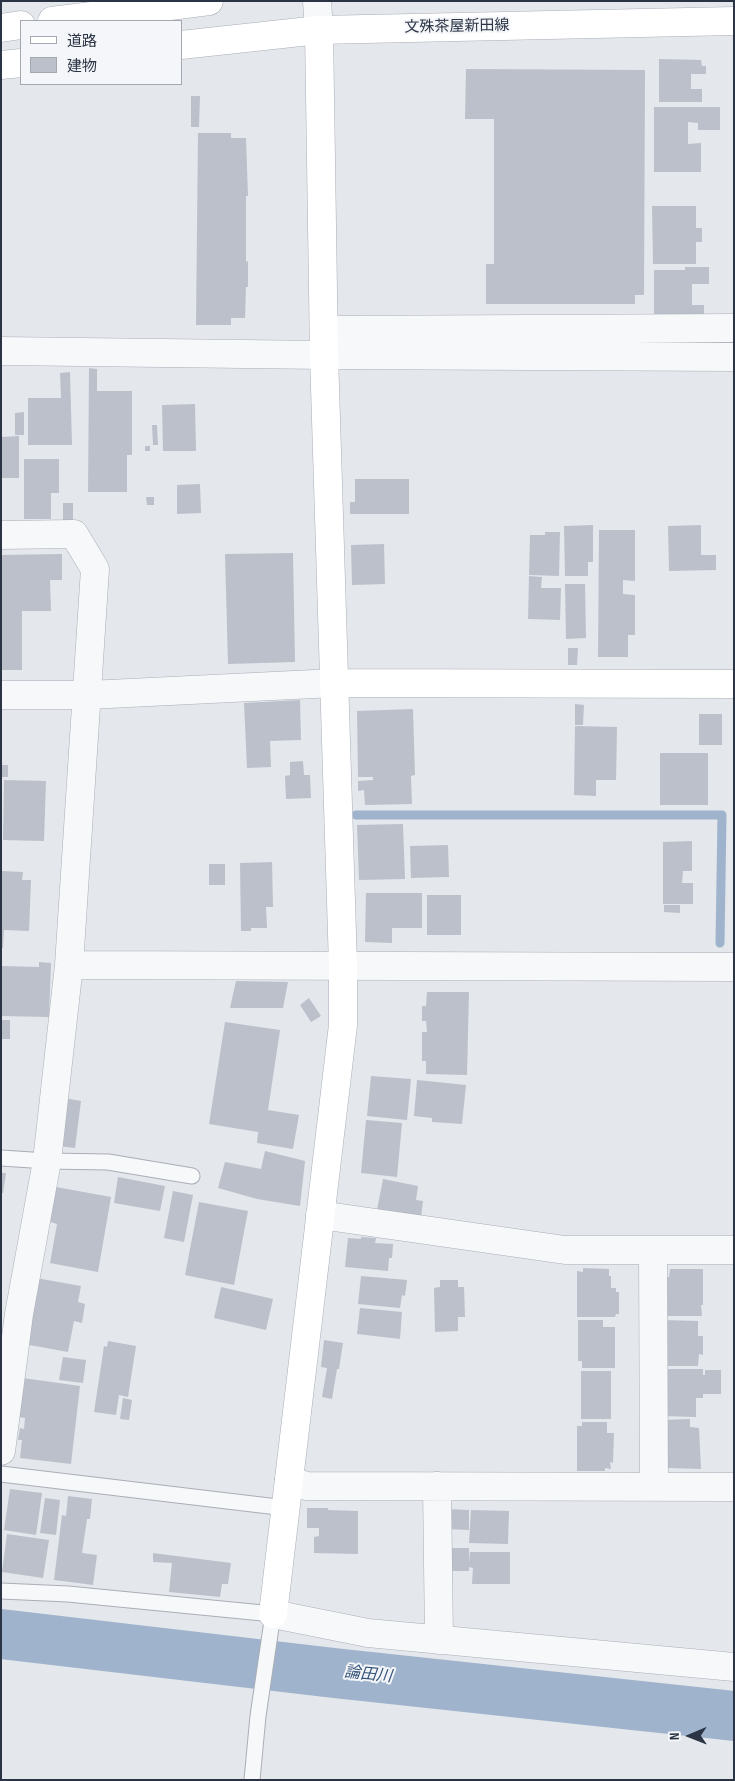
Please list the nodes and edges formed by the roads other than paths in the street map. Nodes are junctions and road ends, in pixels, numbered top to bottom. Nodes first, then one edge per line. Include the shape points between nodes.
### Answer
1 (209, 1) edge
2 (317, 1) edge
3 (60, 20) edge
4 (734, 21) edge
5 (20, 25) edge
6 (1, 28) edge
7 (319, 30) junction
8 (182, 45) edge
9 (20, 63) edge
10 (1, 65) edge
11 (734, 328) edge
12 (324, 343) junction
13 (1, 351) edge
14 (734, 357) edge
15 (1, 535) edge
16 (335, 683) junction
17 (734, 684) edge
18 (1, 695) edge
19 (88, 695) junction
20 (69, 965) junction
21 (343, 966) junction
22 (734, 967) edge
23 (1, 1158) edge
24 (47, 1161) junction
25 (192, 1176) dead end
26 (320, 1216) junction
27 (653, 1250) junction
28 (734, 1250) edge
29 (10, 1314) edge
30 (1, 1451) edge
31 (1, 1474) edge
32 (289, 1480) junction
33 (437, 1486) junction
34 (654, 1486) junction
35 (734, 1487) edge
36 (286, 1508) junction
37 (1, 1591) edge
38 (272, 1621) junction
39 (439, 1640) junction
40 (734, 1667) edge
41 (252, 1780) edge

1 - 3 street
2 - 7 street
4 - 7 street, 文殊茶屋新田線
5 - 6 street
7 - 8 street, 文殊茶屋新田線
7 - 12 street
9 - 10 street
11 - 12 street
12 - 13 street
12 - 14 street
12 - 16 street
15 - 19 street via 74,534 95,569
16 - 17 street
16 - 19 street
16 - 21 street
18 - 19 street
19 - 20 street
20 - 21 street
20 - 24 street
21 - 22 street
21 - 26 street via 343,1025
23 - 24 lane
24 - 25 lane via 108,1162
24 - 29 street
26 - 27 street via 566,1250
26 - 32 street
27 - 28 street
27 - 34 street
29 - 30 street
31 - 36 lane
32 - 33 street via 306,1486
32 - 36 street
33 - 34 street
33 - 39 street
34 - 35 street
36 - 38 street
37 - 38 lane via 68,1594
38 - 39 street
38 - 41 lane
39 - 40 street

